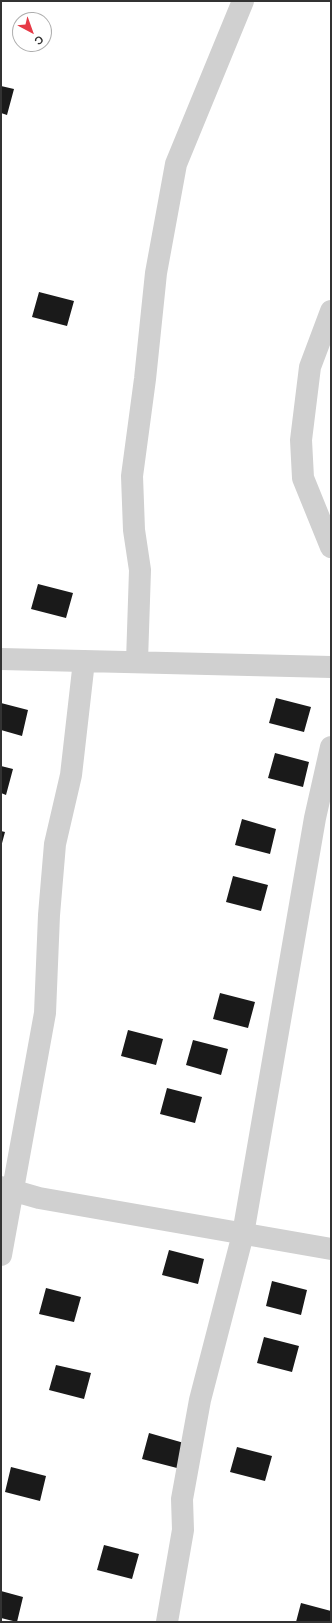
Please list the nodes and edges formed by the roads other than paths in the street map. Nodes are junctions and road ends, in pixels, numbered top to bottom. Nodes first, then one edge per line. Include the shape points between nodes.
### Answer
1 (243, 1) edge
2 (331, 311) edge
3 (331, 547) edge
4 (1, 659) edge
5 (84, 661) junction
6 (136, 661) junction
7 (331, 667) edge
8 (331, 747) edge
9 (7, 1188) edge
10 (243, 1234) junction
11 (331, 1249) edge
12 (1, 1255) edge
13 (167, 1622) edge

1 - 6 street via 176,164 156,273 132,476 134,530 140,570
2 - 3 street via 310,367 301,440 303,478
4 - 5 street
5 - 6 street
5 - 9 street via 71,775 55,844 45,1013
6 - 7 street
8 - 10 street via 315,818
9 - 10 street via 39,1198
9 - 12 street
10 - 11 street
10 - 13 street via 200,1400 182,1499 183,1530

